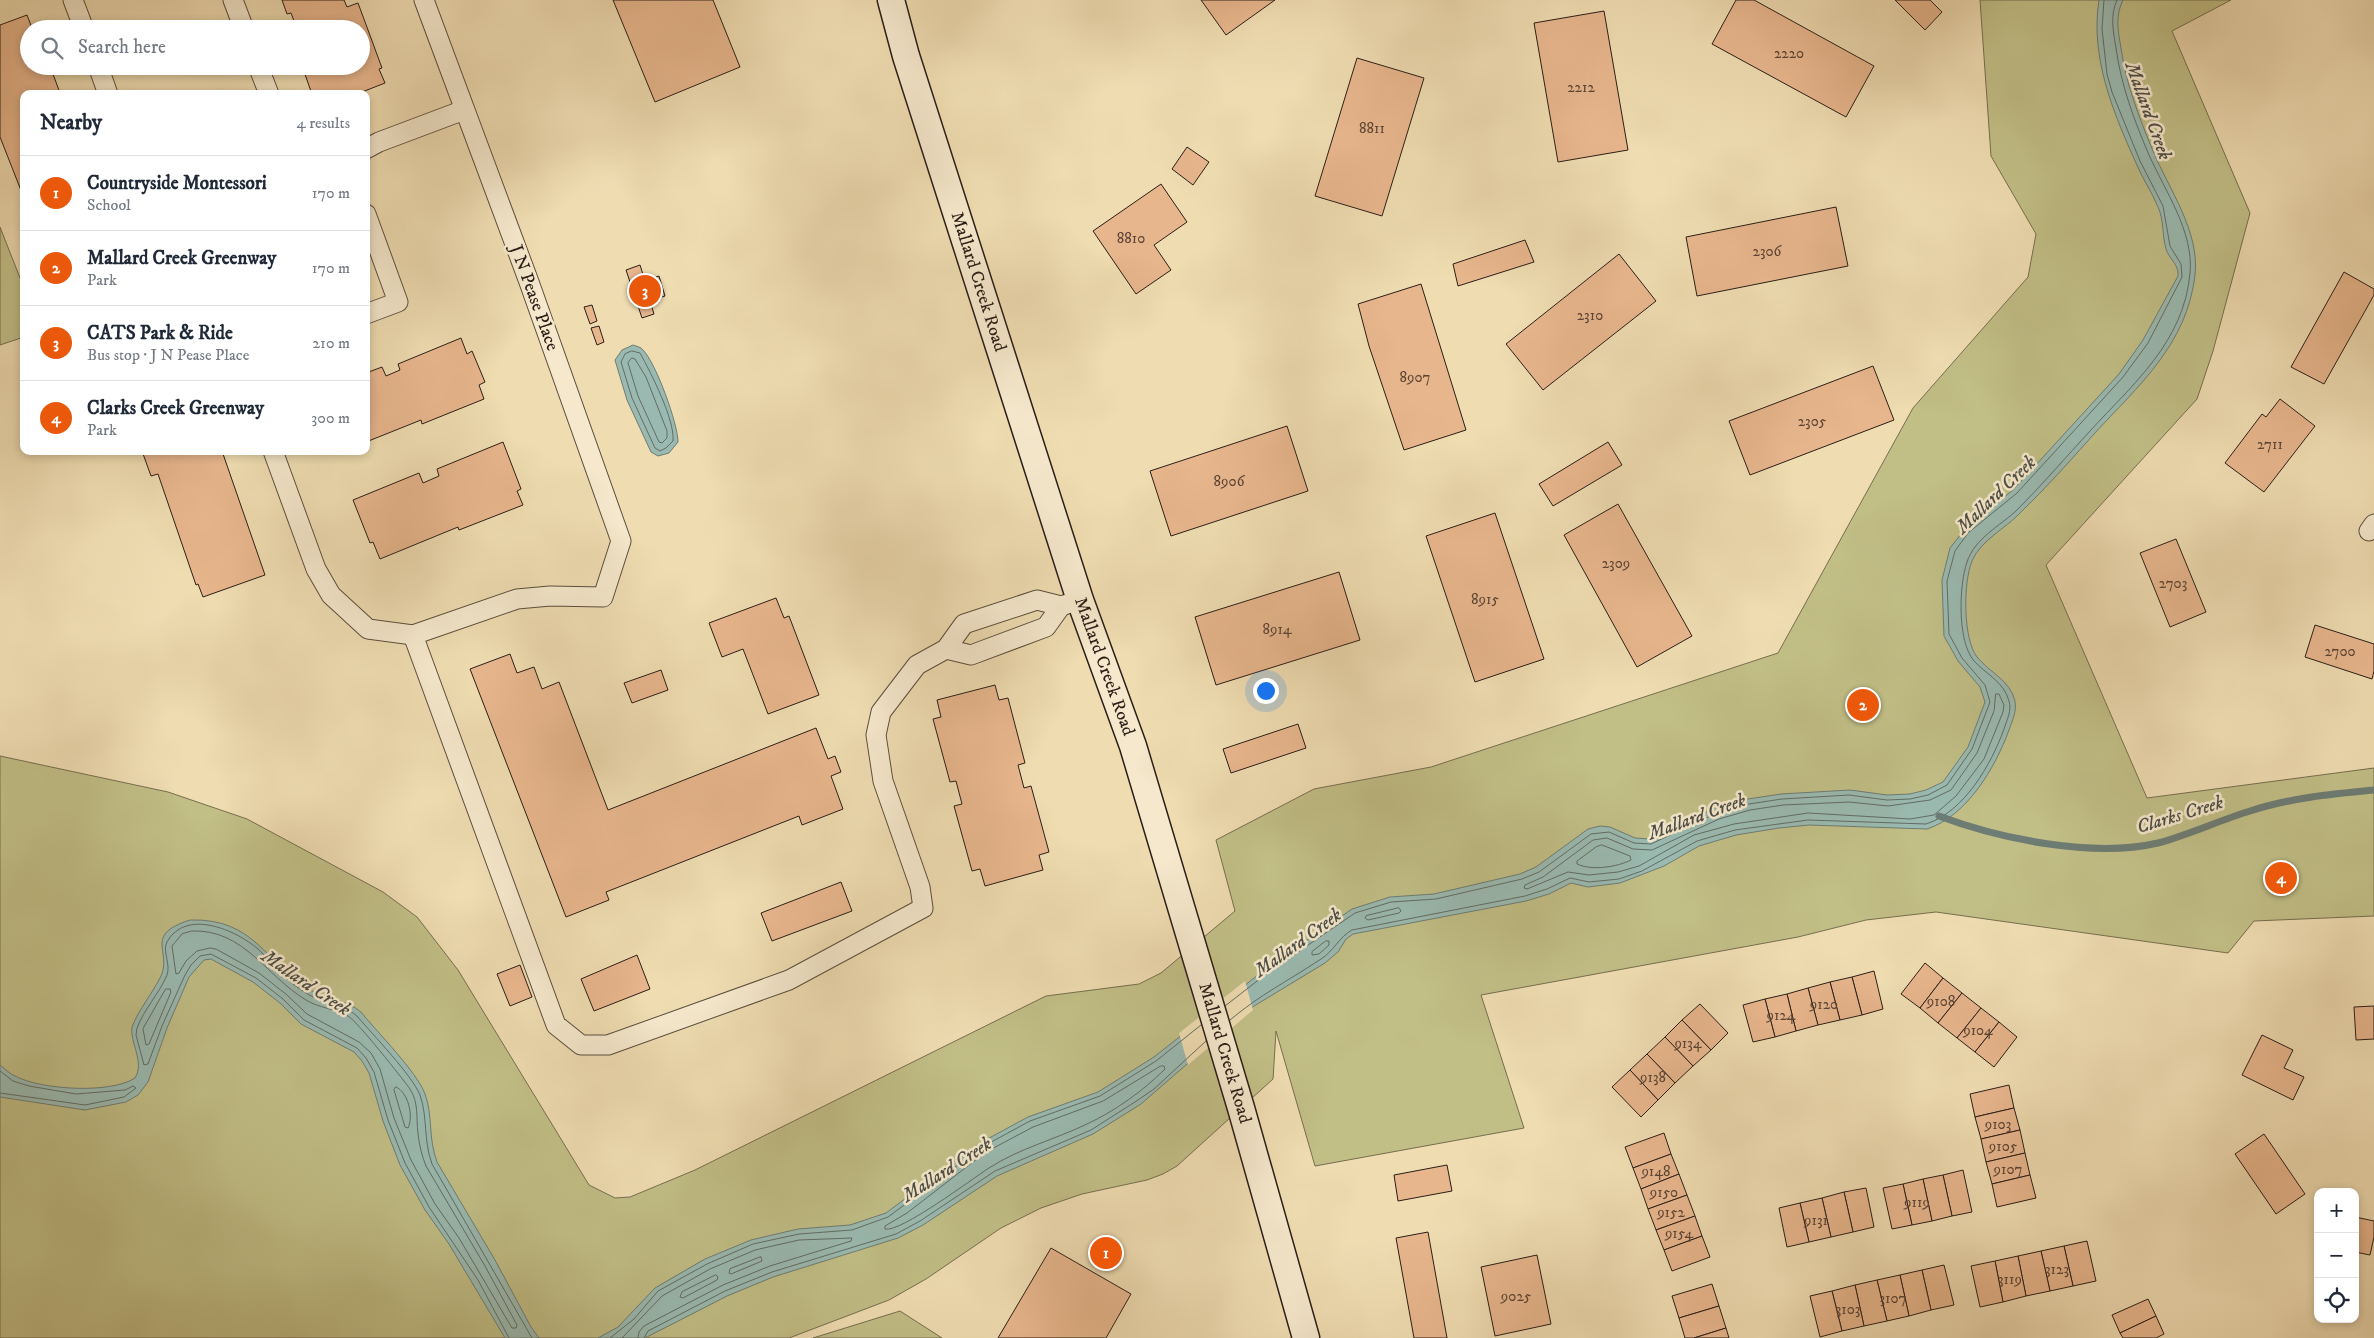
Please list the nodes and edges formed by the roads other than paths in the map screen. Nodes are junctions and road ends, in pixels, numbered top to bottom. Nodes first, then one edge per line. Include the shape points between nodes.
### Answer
1 (73, 0) edge
2 (233, 0) edge
3 (424, 0) edge
4 (891, 0) edge
5 (81, 20) edge
6 (241, 20) edge
7 (101, 75) edge
8 (262, 75) edge
9 (107, 90) edge
10 (268, 90) edge
11 (464, 110) junction
12 (370, 147) edge
13 (370, 225) edge
14 (370, 312) edge
15 (274, 455) edge
16 (1070, 603) junction
17 (413, 635) junction
18 (946, 649) junction
19 (1306, 1338) edge

1 - 5 street
2 - 6 street
3 - 11 street, J N Pease Place
4 - 16 main road, Mallard Creek Road
7 - 9 street
8 - 10 street
11 - 12 street
11 - 17 street, J N Pease Place via 621,541 603,597 517,599
13 - 14 street via 398,302
15 - 17 street via 316,569 331,594 368,629
16 - 18 street via 1046,627 971,655
16 - 18 street via 1037,600 964,624
16 - 19 main road, Mallard Creek Road via 1133,746
17 - 18 street via 556,1025 581,1046 608,1045 789,980 923,908 920,886 883,781 876,735 881,712 895,692 917,665

